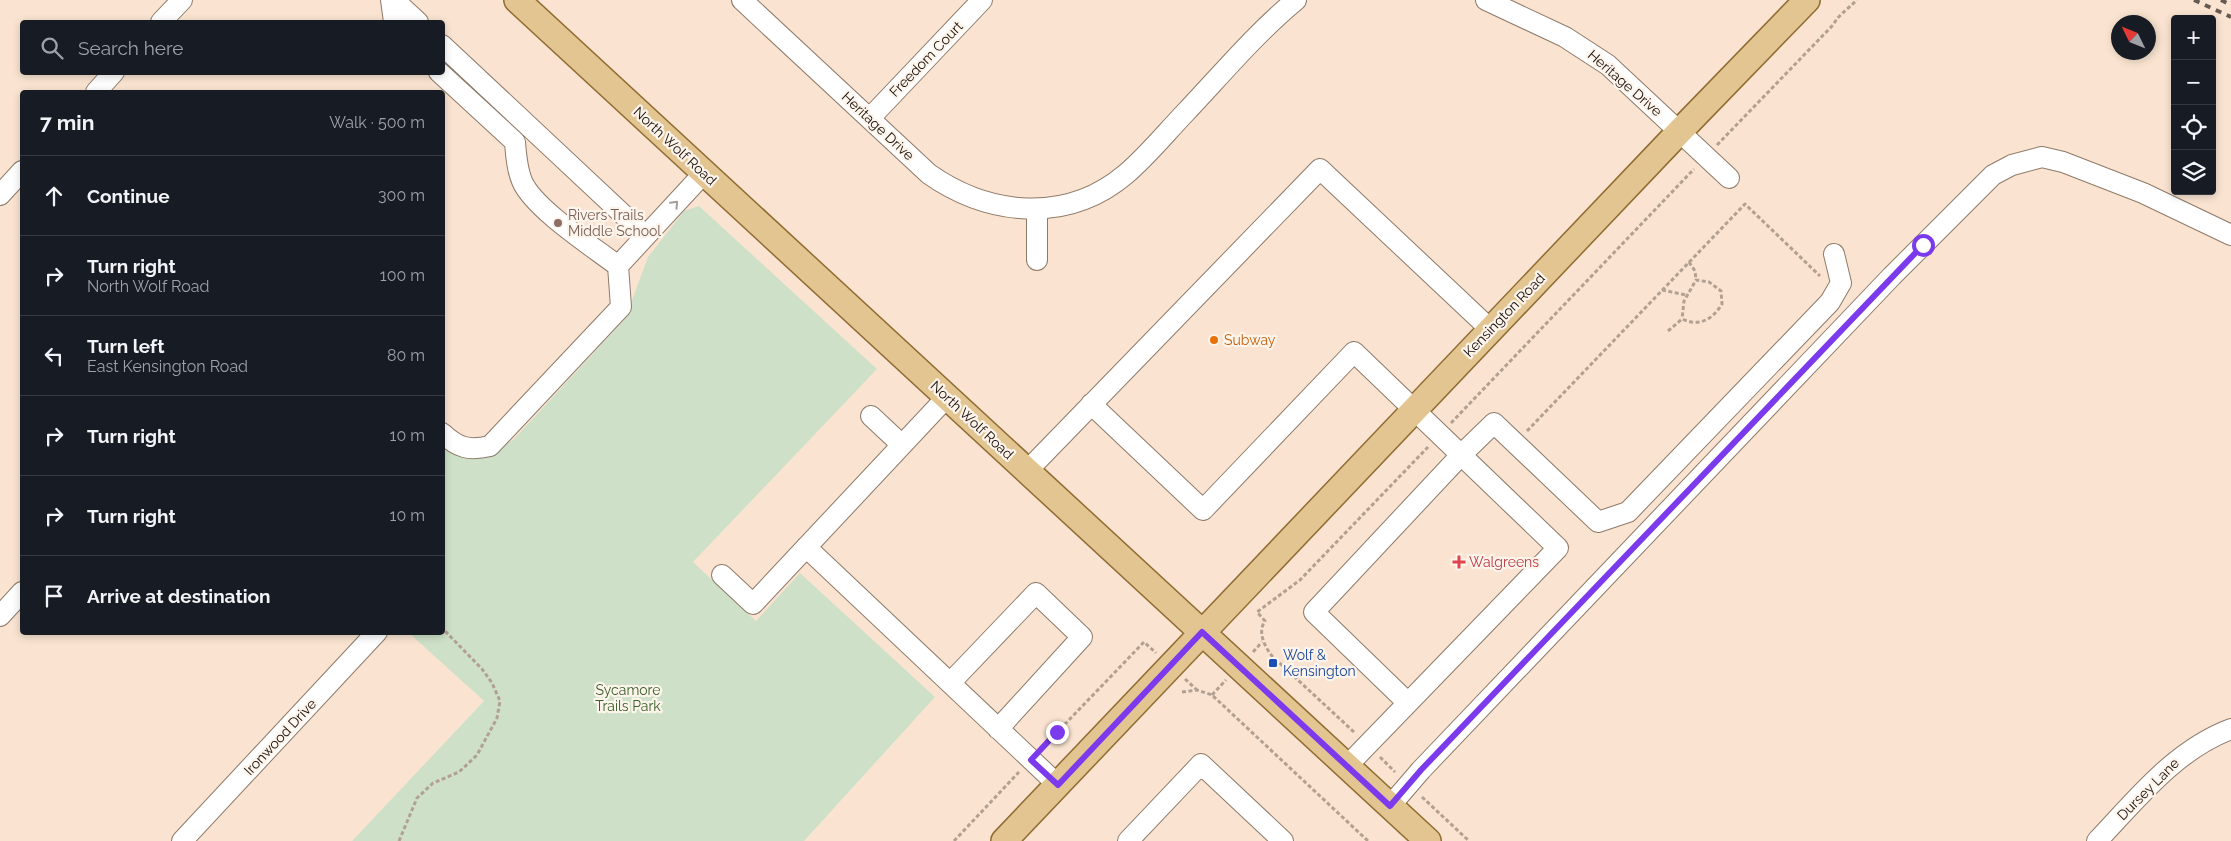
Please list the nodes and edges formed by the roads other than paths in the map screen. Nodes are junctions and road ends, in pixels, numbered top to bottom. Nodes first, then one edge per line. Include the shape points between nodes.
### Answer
1 (182, 0) edge
2 (392, 0) edge
3 (517, 0) edge
4 (742, 0) edge
5 (982, 0) edge
6 (1296, 0) edge
7 (1486, 0) edge
8 (1807, 0) edge
9 (163, 20) edge
10 (394, 20) edge
11 (416, 20) edge
12 (445, 48) edge
13 (111, 75) edge
14 (442, 75) edge
15 (98, 90) edge
16 (870, 118) junction
17 (1680, 131) junction
18 (20, 173) edge
19 (704, 173) junction
20 (1729, 178) dead end
21 (0, 195) edge
22 (1037, 210) junction
23 (2231, 235) edge
24 (646, 236) junction
25 (1834, 254) dead end
26 (1037, 260) dead end
27 (618, 266) junction
28 (1490, 330) junction
29 (946, 397) junction
30 (1092, 404) junction
31 (1415, 409) junction
32 (871, 416) dead end
33 (445, 436) edge
34 (902, 445) junction
35 (1462, 454) junction
36 (1027, 471) junction
37 (1550, 539) junction
38 (806, 547) junction
39 (722, 575) dead end
40 (20, 594) edge
41 (0, 616) edge
42 (1202, 632) junction
43 (374, 635) edge
44 (1438, 656) dead end
45 (950, 683) junction
46 (1408, 703) junction
47 (998, 728) junction
48 (2231, 729) edge
49 (1347, 766) junction
50 (1058, 785) junction
51 (1390, 806) junction
52 (182, 841) edge
53 (1004, 841) edge
54 (1128, 841) edge
55 (1283, 841) edge
56 (1428, 841) edge
57 (2097, 841) edge

1 - 9 street
2 - 10 street
2 - 11 street
3 - 19 main road, North Wolf Road
4 - 16 street, Heritage Drive
5 - 16 street, Freedom Court
6 - 22 street, Heritage Drive via 1268,24 1125,175 1082,200
7 - 17 street, Heritage Drive via 1590,51
8 - 17 main road, Kensington Road
12 - 24 street
13 - 15 street
14 - 27 street via 516,142 522,181 535,200
16 - 22 street, Heritage Drive via 946,186 1002,206
17 - 20 street, Heritage Drive
17 - 28 main road, Kensington Road
18 - 21 street
24 -> 19 street
19 - 29 main road, North Wolf Road
22 - 26 street
23 - 51 street via 2143,193 2063,162 2042,157 2012,165 1993,175 1853,317
24 - 27 street
25 - 35 street via 1841,283 1830,302 1628,512 1598,522 1494,423
27 - 33 street via 621,307 490,446 472,450
28 - 30 street via 1320,169
28 - 31 main road, Kensington Road
29 - 34 street
29 - 36 main road, North Wolf Road
30 - 31 street via 1203,510 1354,352
30 - 36 street
31 - 35 street
31 - 42 main road, Kensington Road
32 - 34 street
34 - 38 street
35 - 37 street
35 - 46 street via 1314,612
36 - 42 main road, North Wolf Road
37 - 44 street
37 - 46 street via 1558,548
38 - 39 street via 753,604
38 - 45 street
40 - 41 street
42 - 49 main road, North Wolf Road
42 - 50 main road, Kensington Road
43 - 52 street, Ironwood Drive
45 - 47 street
45 - 47 street via 1036,593 1082,637
46 - 49 street
47 - 50 street
48 - 57 street, Dursey Lane via 2210,737 2171,764
49 - 51 main road, North Wolf Road
50 - 53 main road, Kensington Road
51 - 56 main road, North Wolf Road
54 - 55 street via 1201,764

